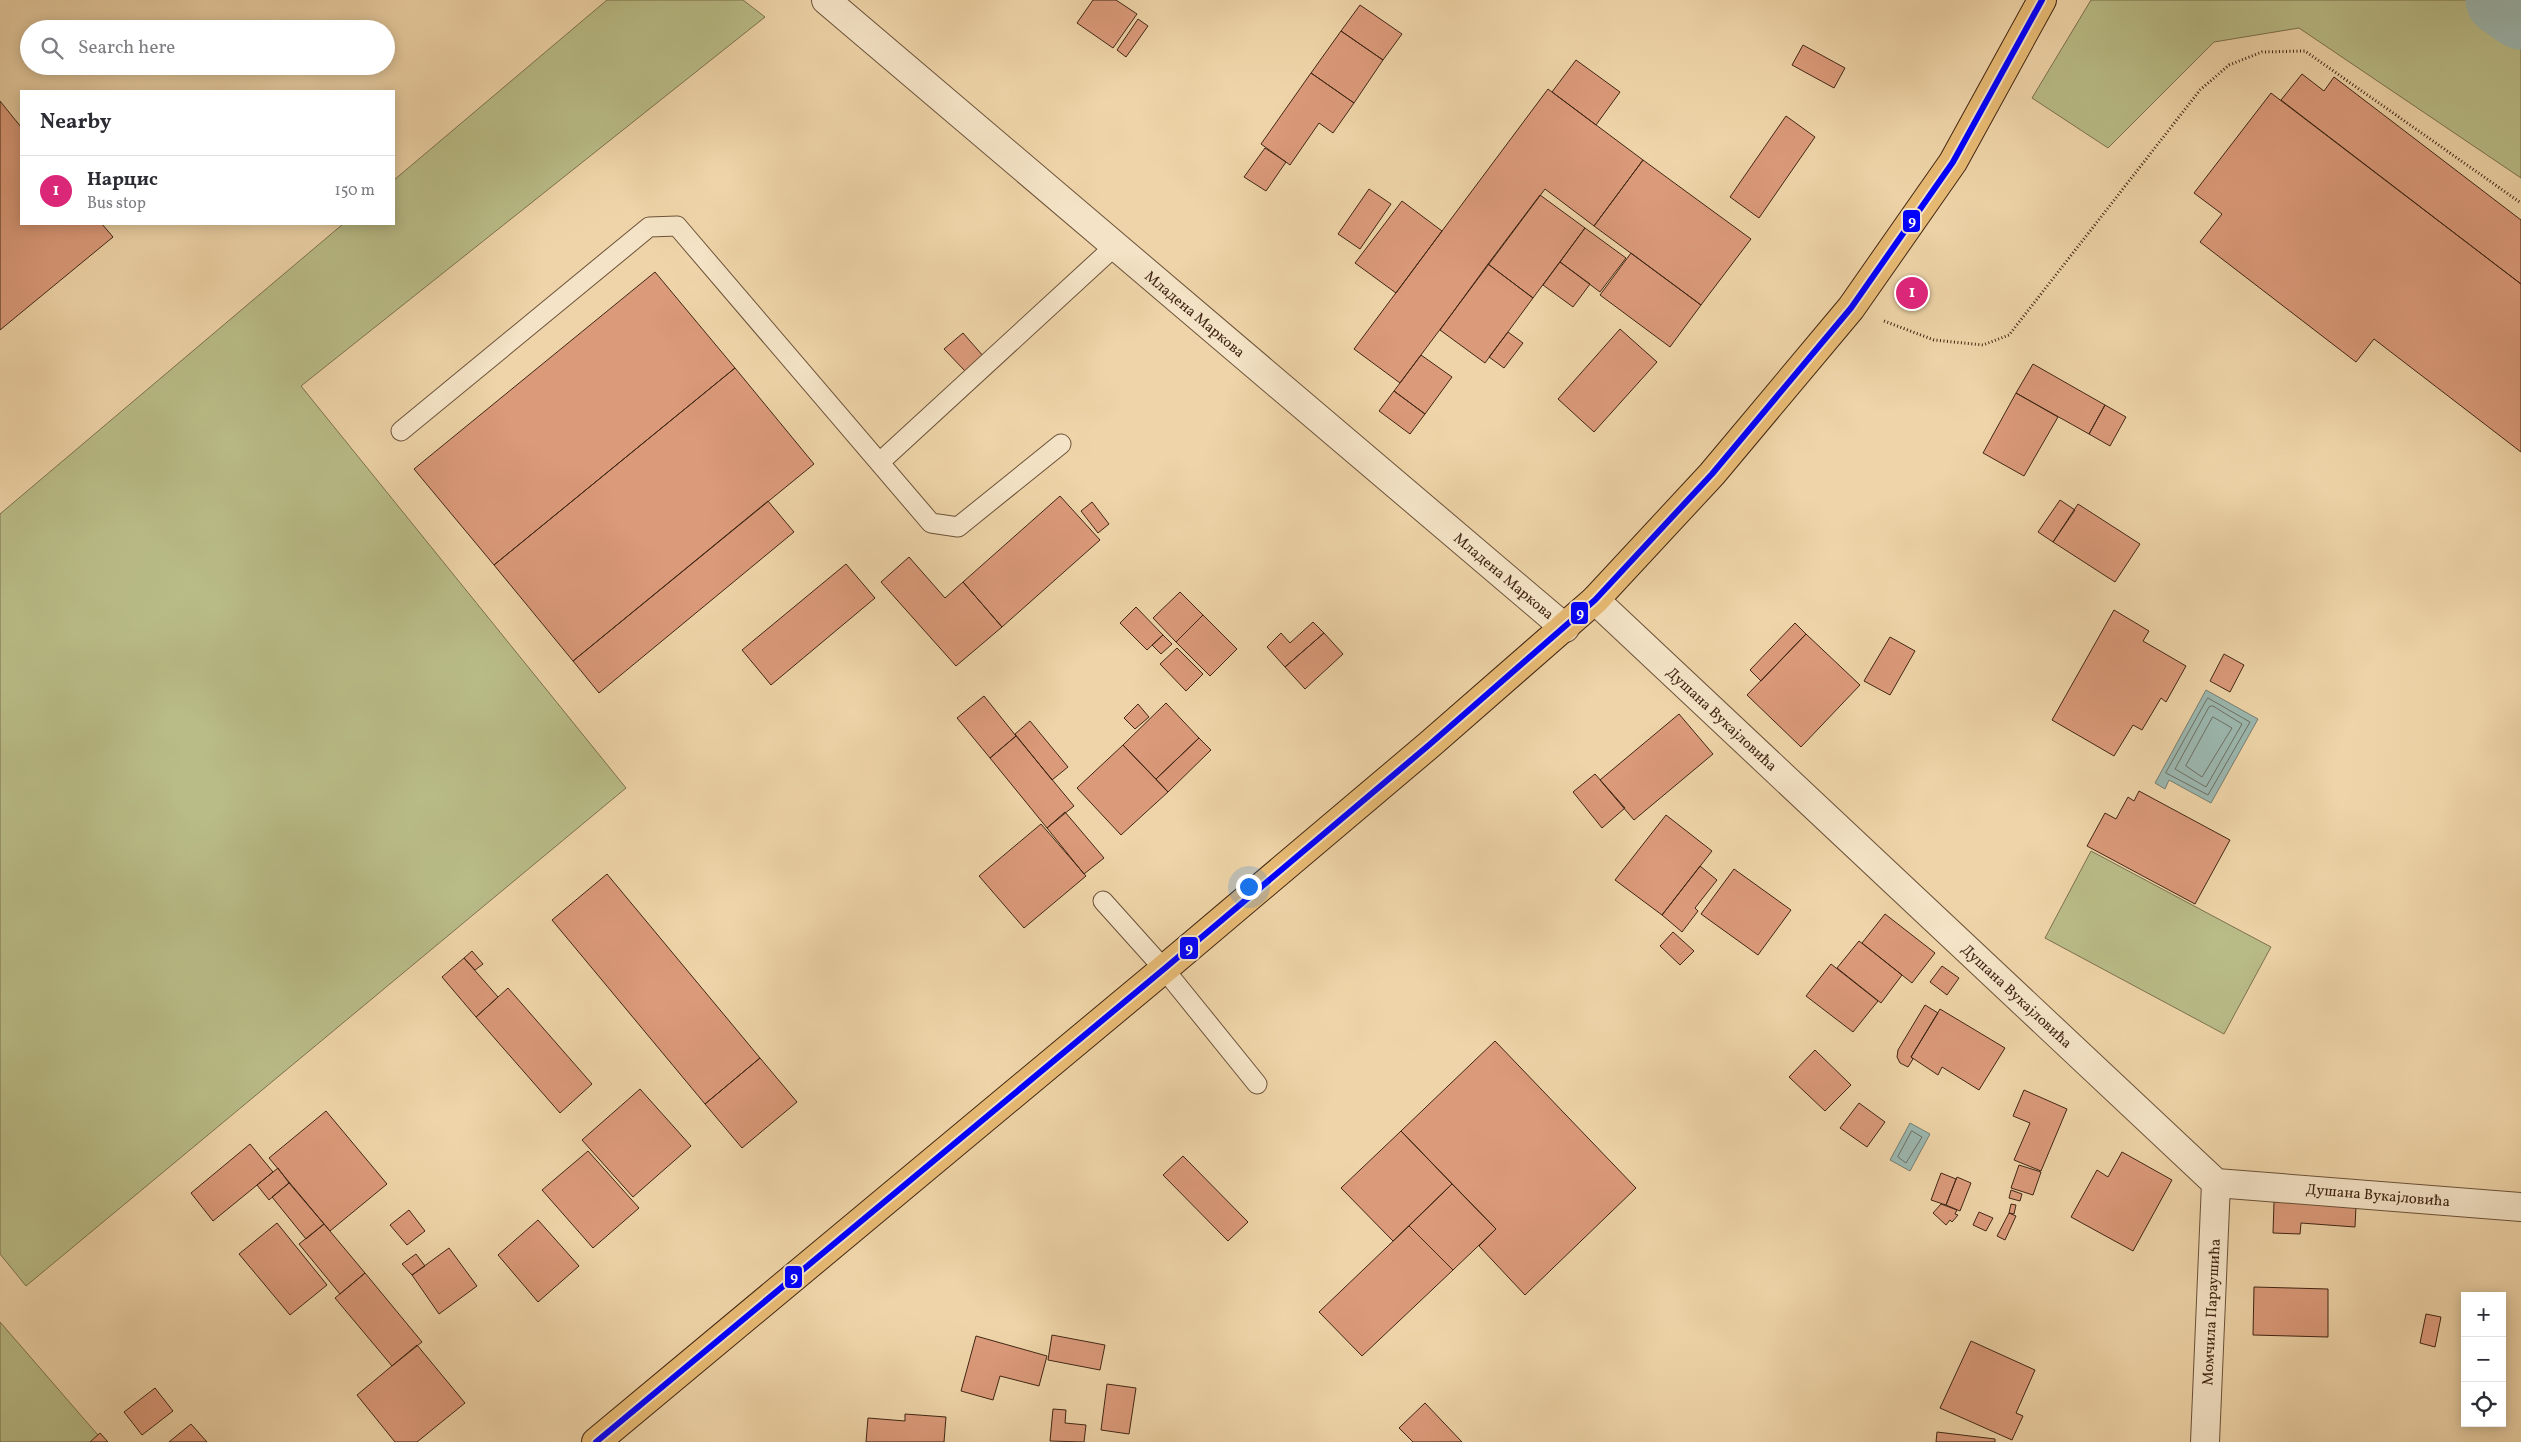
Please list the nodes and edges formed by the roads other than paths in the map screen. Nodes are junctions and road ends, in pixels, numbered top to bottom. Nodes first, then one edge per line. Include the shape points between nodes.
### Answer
1 (826, 0) edge
2 (2042, 0) edge
3 (1115, 246) junction
4 (401, 431) dead end
5 (1061, 444) dead end
6 (880, 462) junction
7 (1595, 600) junction
8 (1565, 628) junction
9 (1103, 901) dead end
10 (1164, 969) junction
11 (1257, 1084) dead end
12 (2216, 1183) junction
13 (2521, 1207) edge
14 (596, 1442) edge
15 (2205, 1442) edge

1 - 3 street, Младена Маркова
2 - 7 main road via 1953,162 1851,308 1712,474
3 - 6 lane
3 - 8 street, Младена Маркова
4 - 6 lane via 649,228 676,226
5 - 6 lane via 958,527 931,523
7 - 8 main road
7 - 12 street, Душана Вукајловића
8 - 10 main road
9 - 10 lane
10 - 11 lane
10 - 14 main road
12 - 13 street, Душана Вукајловића
12 - 15 street, Момчила Параушића

